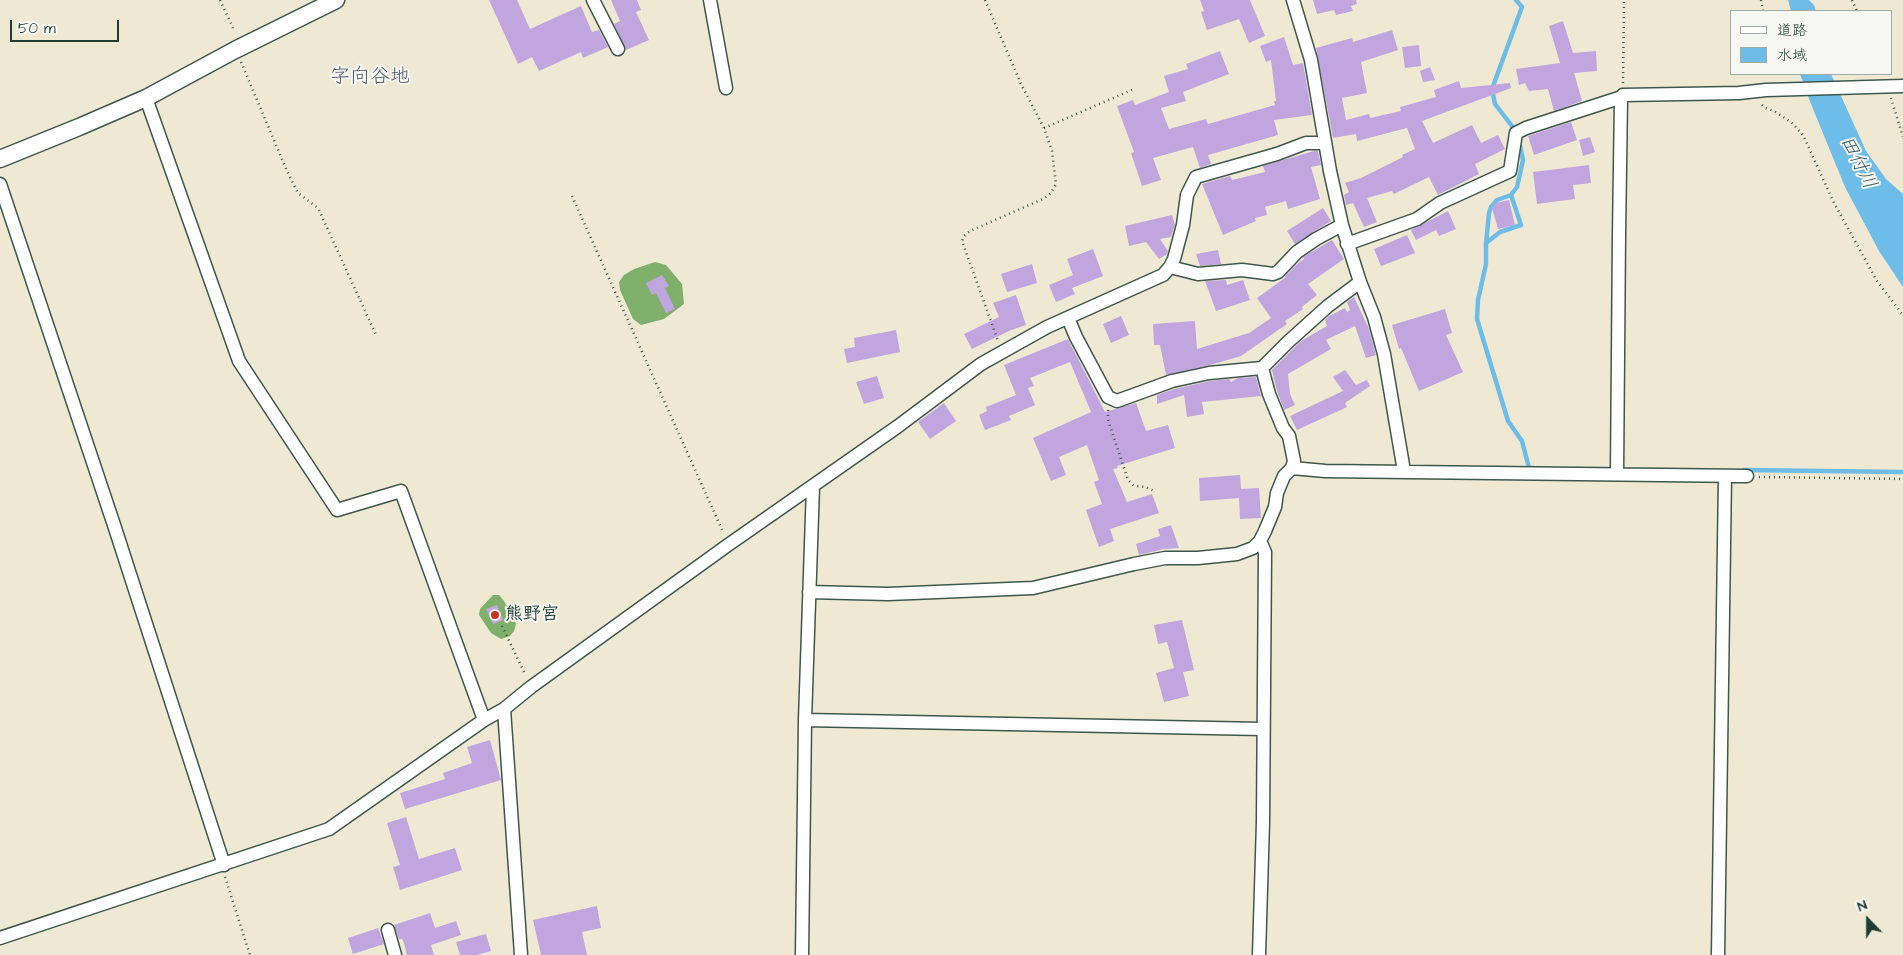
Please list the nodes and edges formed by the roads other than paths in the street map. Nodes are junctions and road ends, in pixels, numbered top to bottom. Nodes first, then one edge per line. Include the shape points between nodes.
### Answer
1 (336, 0) edge
2 (593, 0) edge
3 (710, 0) edge
4 (1293, 0) edge
5 (618, 49) dead end
6 (1903, 86) edge
7 (726, 88) dead end
8 (1623, 96) junction
9 (146, 98) junction
10 (1324, 143) junction
11 (0, 159) edge
12 (0, 184) edge
13 (1342, 225) junction
14 (1347, 244) junction
15 (1170, 267) junction
16 (1360, 282) junction
17 (1068, 318) junction
18 (1262, 368) junction
19 (1292, 468) junction
20 (1404, 471) junction
21 (1617, 474) junction
22 (1725, 476) junction
23 (1747, 476) road end
24 (813, 486) junction
25 (1260, 541) junction
26 (809, 592) junction
27 (504, 709) junction
28 (484, 720) junction
29 (805, 720) junction
30 (1262, 729) junction
31 (224, 865) junction
32 (388, 930) dead end
33 (0, 938) edge
34 (395, 955) edge
35 (520, 955) edge
36 (802, 955) edge
37 (1259, 955) edge
38 (1718, 955) edge

1 - 9 street
2 - 5 street
3 - 7 street
4 - 10 street via 1311,60
6 - 8 street
8 - 14 street via 1521,130 1516,133 1510,171 1440,203 1417,219
8 - 21 street
9 - 11 street
9 - 28 street via 239,361 337,510 401,490
10 - 13 street
10 - 15 street via 1306,143 1196,176 1187,195 1183,225
12 - 31 street
13 - 14 street
13 - 15 street via 1297,252 1273,274 1242,270 1198,274
14 - 16 street
15 - 17 street via 1163,275
16 - 18 street via 1321,312
16 - 20 street via 1384,354
17 - 18 street via 1111,400 1117,401 1154,387 1210,373
17 - 24 street via 1001,352
18 - 19 street via 1271,399 1289,436 1294,461
19 - 20 street
19 - 25 street via 1282,480 1275,507
20 - 21 street
21 - 22 street
22 - 23 street
22 - 38 street
24 - 26 street
24 - 27 street
25 - 26 street via 1253,548 1237,554 1165,558 1033,588 897,594
25 - 30 street via 1265,552
26 - 29 street
27 - 28 street
27 - 35 street
28 - 31 street via 329,829
29 - 30 street
29 - 36 street
30 - 37 street
31 - 33 street
32 - 34 street

